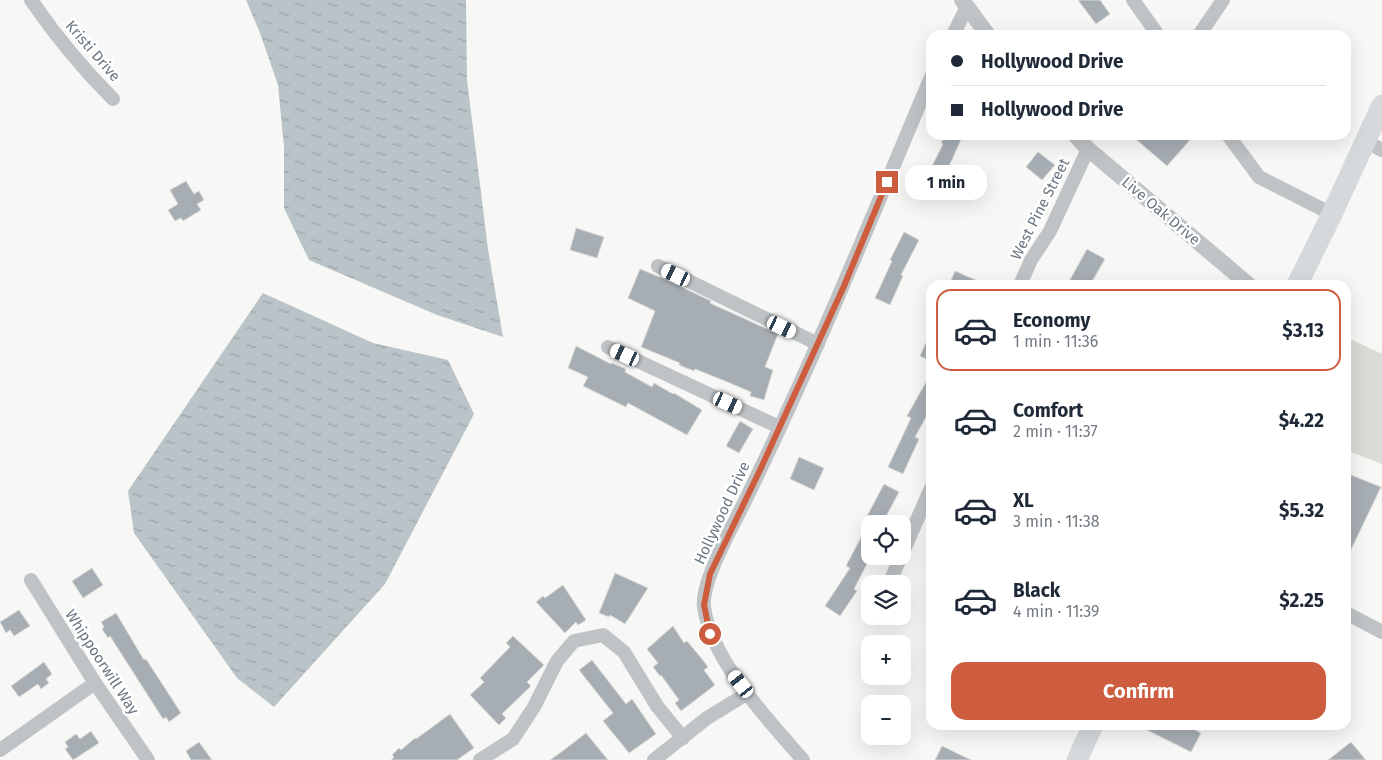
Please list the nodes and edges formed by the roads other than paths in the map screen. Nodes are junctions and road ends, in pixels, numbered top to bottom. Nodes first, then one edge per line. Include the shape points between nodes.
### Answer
1 (31, 0) edge
2 (1133, 0) edge
3 (1223, 0) edge
4 (964, 3) edge
5 (955, 30) edge
6 (984, 30) edge
7 (1154, 30) edge
8 (1203, 30) edge
9 (926, 88) edge
10 (113, 99) dead end
11 (1382, 105) edge
12 (1080, 140) edge
13 (1232, 140) edge
14 (1373, 146) edge
15 (1088, 149) junction
16 (1332, 214) junction
17 (658, 266) dead end
18 (1022, 280) edge
19 (1243, 280) edge
20 (1299, 280) edge
21 (818, 344) junction
22 (608, 347) dead end
23 (780, 427) junction
24 (926, 500) edge
25 (911, 534) edge
26 (31, 580) dead end
27 (1351, 616) edge
28 (1382, 632) edge
29 (95, 683) junction
30 (748, 693) junction
31 (1091, 730) edge
32 (683, 738) junction
33 (0, 750) edge
34 (148, 760) edge
35 (480, 760) edge
36 (654, 760) edge
37 (803, 760) edge
38 (1077, 760) edge

1 - 10 street, Kristi Drive via 92,79
2 - 7 street
3 - 8 street
4 - 5 street
4 - 6 street
9 - 21 street, Hollywood Drive
11 - 14 main road
12 - 15 street, Live Oak Drive
13 - 16 street via 1260,177
14 - 16 main road
15 - 18 street, West Pine Street via 1050,231
15 - 19 street, Live Oak Drive
16 - 20 main road
17 - 21 street
21 - 23 street, Hollywood Drive
22 - 23 street
23 - 30 street, Hollywood Drive via 710,574 704,605 710,634 732,673
24 - 25 street
26 - 29 street, Whippoorwill Way
27 - 28 street
29 - 33 street
29 - 34 street, Whippoorwill Way
30 - 32 street
30 - 37 street, Hollywood Drive
31 - 38 main road
32 - 35 street via 657,706 624,652 604,635 574,641 557,661 534,707 513,738
32 - 36 street

